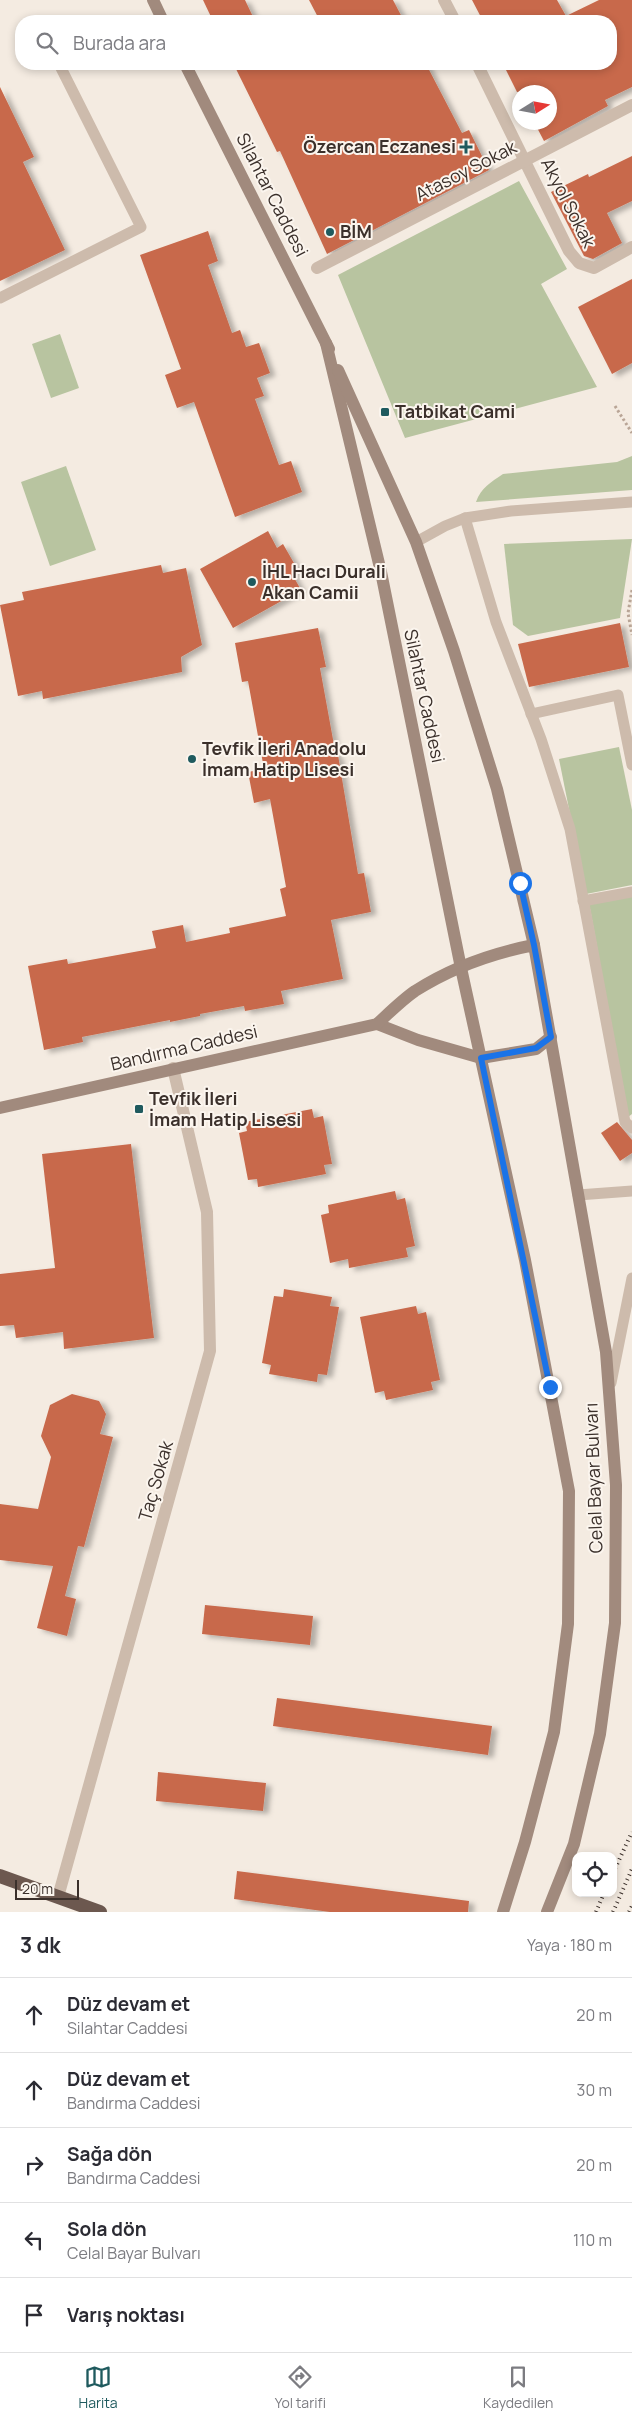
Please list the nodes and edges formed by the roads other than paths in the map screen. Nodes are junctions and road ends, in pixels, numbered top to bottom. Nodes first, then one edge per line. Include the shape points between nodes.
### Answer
1 (152, 0) edge
2 (444, 0) edge
3 (160, 15) edge
4 (452, 15) edge
5 (62, 70) edge
6 (188, 70) edge
7 (480, 70) edge
8 (632, 105) edge
9 (526, 159) junction
10 (632, 247) edge
11 (317, 268) dead end
12 (0, 298) edge
13 (326, 343) junction
14 (632, 502) edge
15 (466, 518) junction
16 (416, 542) junction
17 (531, 714) junction
18 (632, 765) edge
19 (632, 892) edge
20 (583, 901) junction
21 (534, 945) junction
22 (461, 968) junction
23 (377, 1024) junction
24 (551, 1037) junction
25 (481, 1058) junction
26 (173, 1068) junction
27 (0, 1108) edge
28 (632, 1128) edge
29 (632, 1191) edge
30 (578, 1195) junction
31 (632, 1278) edge
32 (609, 1394) junction
33 (0, 1876) edge
34 (58, 1897) junction
35 (100, 1912) edge
36 (503, 1912) edge
37 (547, 1912) edge

1 - 3 main road
2 - 4 street
5 - 12 lane via 141,227
6 - 13 main road, Silahtar Caddesi
7 - 9 street, Akyol Sokak
8 - 9 street, Atasoy Sokak
9 - 10 street, Akyol Sokak via 569,251 579,263 594,268
9 - 11 street, Atasoy Sokak
13 - 16 main road, Silahtar Caddesi
13 - 22 main road, Silahtar Caddesi via 380,572
14 - 15 lane
15 - 16 lane
15 - 17 lane via 496,622
16 - 21 main road, Silahtar Caddesi via 498,788
17 - 18 lane via 618,695
17 - 20 lane via 570,829
19 - 20 lane
20 - 28 lane via 625,1122
21 - 22 main road, Bandırma Caddesi via 498,952
21 - 24 main road
22 - 23 main road, Bandırma Caddesi via 415,991
22 - 25 main road, Silahtar Caddesi
23 - 25 main road
23 - 26 main road, Bandırma Caddesi
24 - 25 main road via 536,1048
24 - 30 main road, Celal Bayar Bulvarı
25 - 36 main road, Celal Bayar Bulvarı via 526,1260 569,1491 568,1624 554,1732
26 - 27 main road, Bandırma Caddesi
26 - 34 street, Taç Sokak via 207,1212 210,1351
29 - 30 lane
30 - 32 main road, Celal Bayar Bulvarı via 606,1352
31 - 32 lane
32 - 37 main road, Celal Bayar Bulvarı via 616,1486 615,1623 600,1734 574,1844
33 - 34 highway
34 - 35 highway

